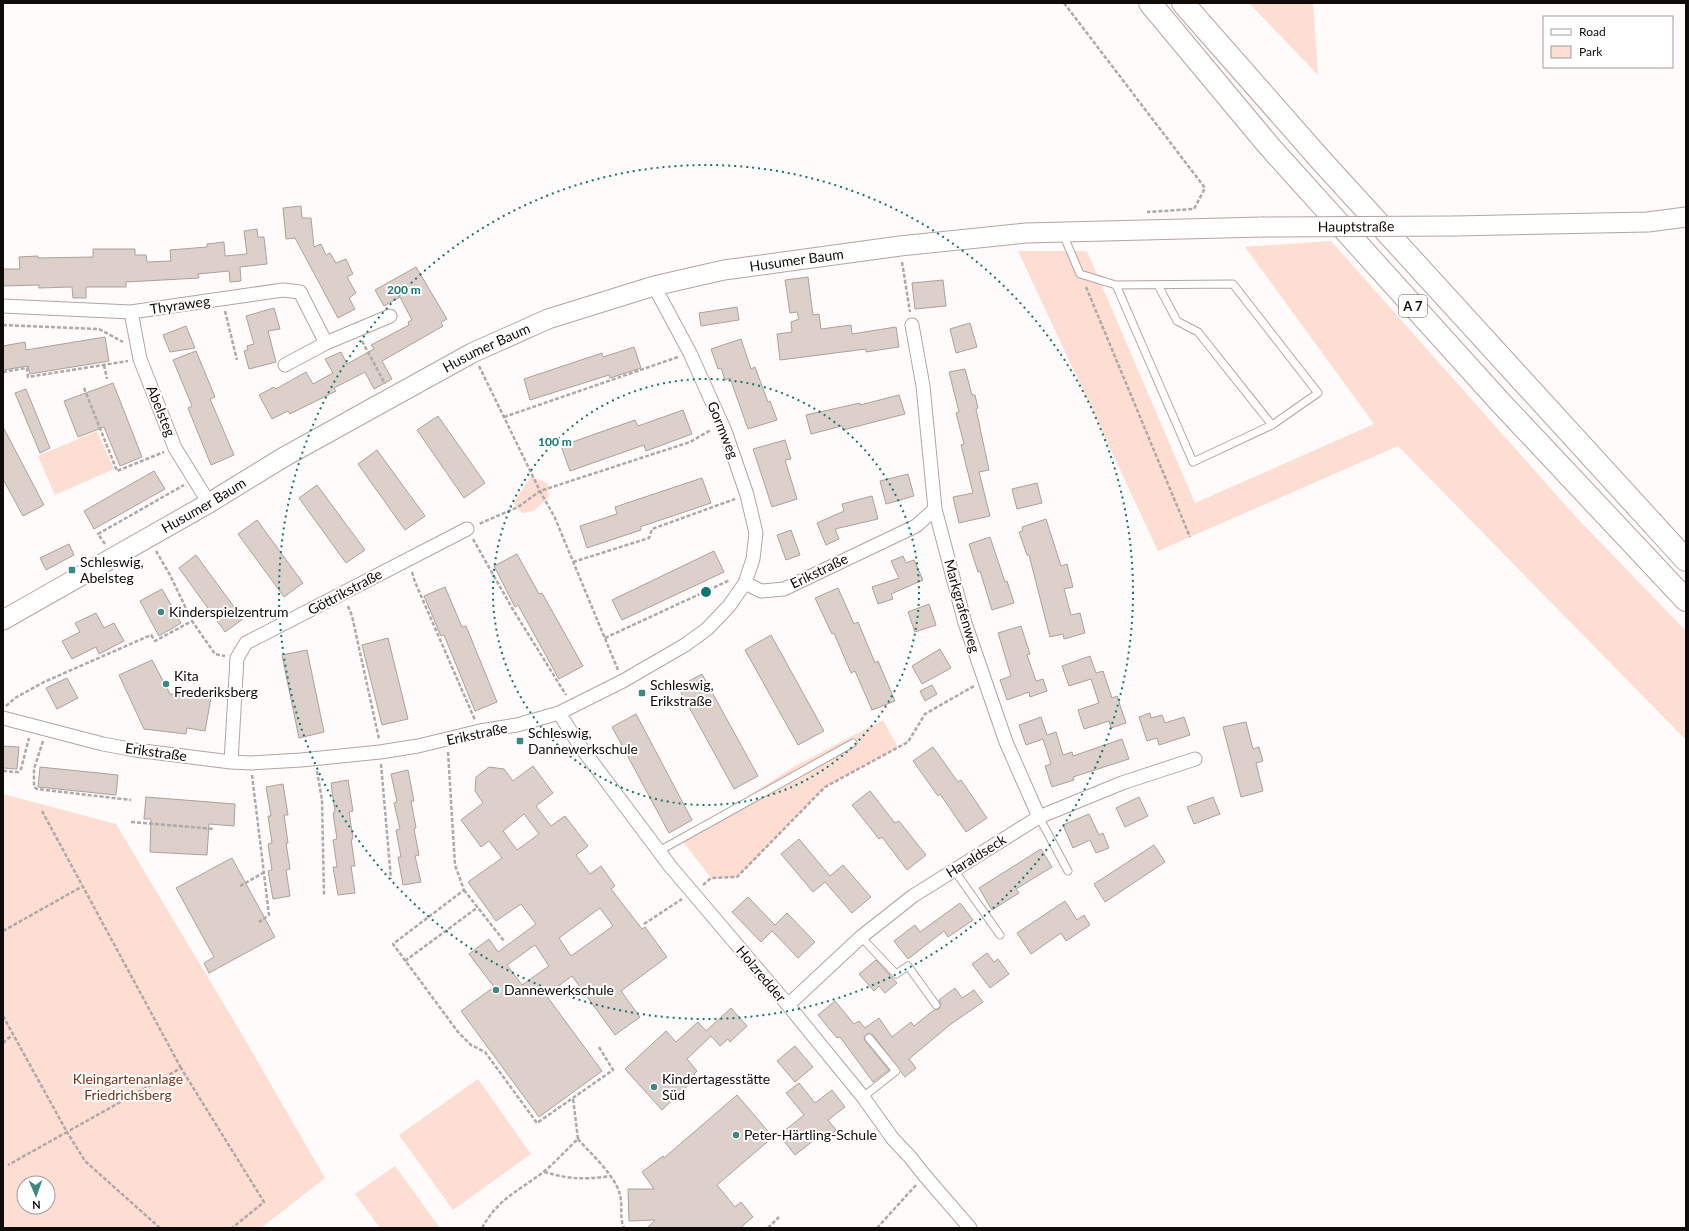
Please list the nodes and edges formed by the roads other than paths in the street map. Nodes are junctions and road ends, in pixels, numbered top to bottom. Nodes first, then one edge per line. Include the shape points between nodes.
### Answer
1 (1150, 3) edge
2 (1183, 3) edge
3 (1686, 217) edge
4 (1062, 232) junction
5 (1026, 233) joint
6 (1116, 285) junction
7 (1158, 285) junction
8 (654, 286) junction
9 (3, 306) edge
10 (131, 312) junction
11 (390, 316) dead end
12 (912, 325) road end
13 (326, 343) junction
14 (285, 365) dead end
15 (1272, 425) junction
16 (209, 503) junction
17 (935, 509) junction
18 (467, 529) road end
19 (1686, 560) edge
20 (745, 582) junction
21 (1686, 600) edge
22 (3, 620) edge
23 (559, 714) junction
24 (3, 718) edge
25 (853, 743) dead end
26 (1195, 759) dead end
27 (231, 762) junction
28 (1038, 817) junction
29 (659, 851) junction
30 (954, 870) junction
31 (1068, 871) dead end
32 (1000, 935) dead end
33 (861, 937) junction
34 (788, 1005) junction
35 (936, 1005) dead end
36 (869, 1038) dead end
37 (863, 1097) junction
38 (970, 1228) edge

1 - 21 highway, A 7 via 1268,146 1500,402
2 - 19 highway, A 7 via 1319,158
3 - 4 street, Hauptstraße, bridge via 1648,222
4 - 5 street, Hauptstraße
4 - 6 lane via 1080,274
5 - 8 street, Husumer Baum via 900,246 724,270
6 - 7 lane
6 - 15 lane via 1193,462
7 - 15 lane via 1177,321 1198,332
7 - 15 lane via 1233,284 1318,393
8 - 16 street, Husumer Baum via 548,319 472,353 284,457
8 - 20 street, Gormweg via 690,353 722,424 747,495 756,532 753,559
9 - 10 street, Thyraweg
10 - 13 street, Thyraweg via 283,290 300,292
10 - 16 street, Abelsteg via 140,359 175,448
11 - 13 street
12 - 17 street, Markgrafenweg via 923,386
13 - 14 street
16 - 22 street, Husumer Baum
17 - 20 street, Erikstraße via 916,526 784,588 761,590
17 - 28 street, Markgrafenweg via 965,623 984,680 1006,742
18 - 27 street, Göttrikstraße via 246,643 237,658
20 - 23 street, Erikstraße via 729,606 707,629 658,662
23 - 27 street, Erikstraße via 447,740 380,752 315,759
23 - 29 street, Holzredder
24 - 27 street, Erikstraße via 102,744
25 - 29 lane
26 - 28 street, Haraldseck via 1122,783
28 - 30 street, Haraldseck
28 - 31 lane, Markgrafenweg
29 - 34 street, Holzredder
30 - 32 lane
30 - 33 street, Haraldseck via 913,896
33 - 34 street, Haraldseck
33 - 35 lane via 896,974 908,966
34 - 37 street, Holzredder
36 - 37 lane via 896,1071
37 - 38 street, Holzredder via 893,1139

